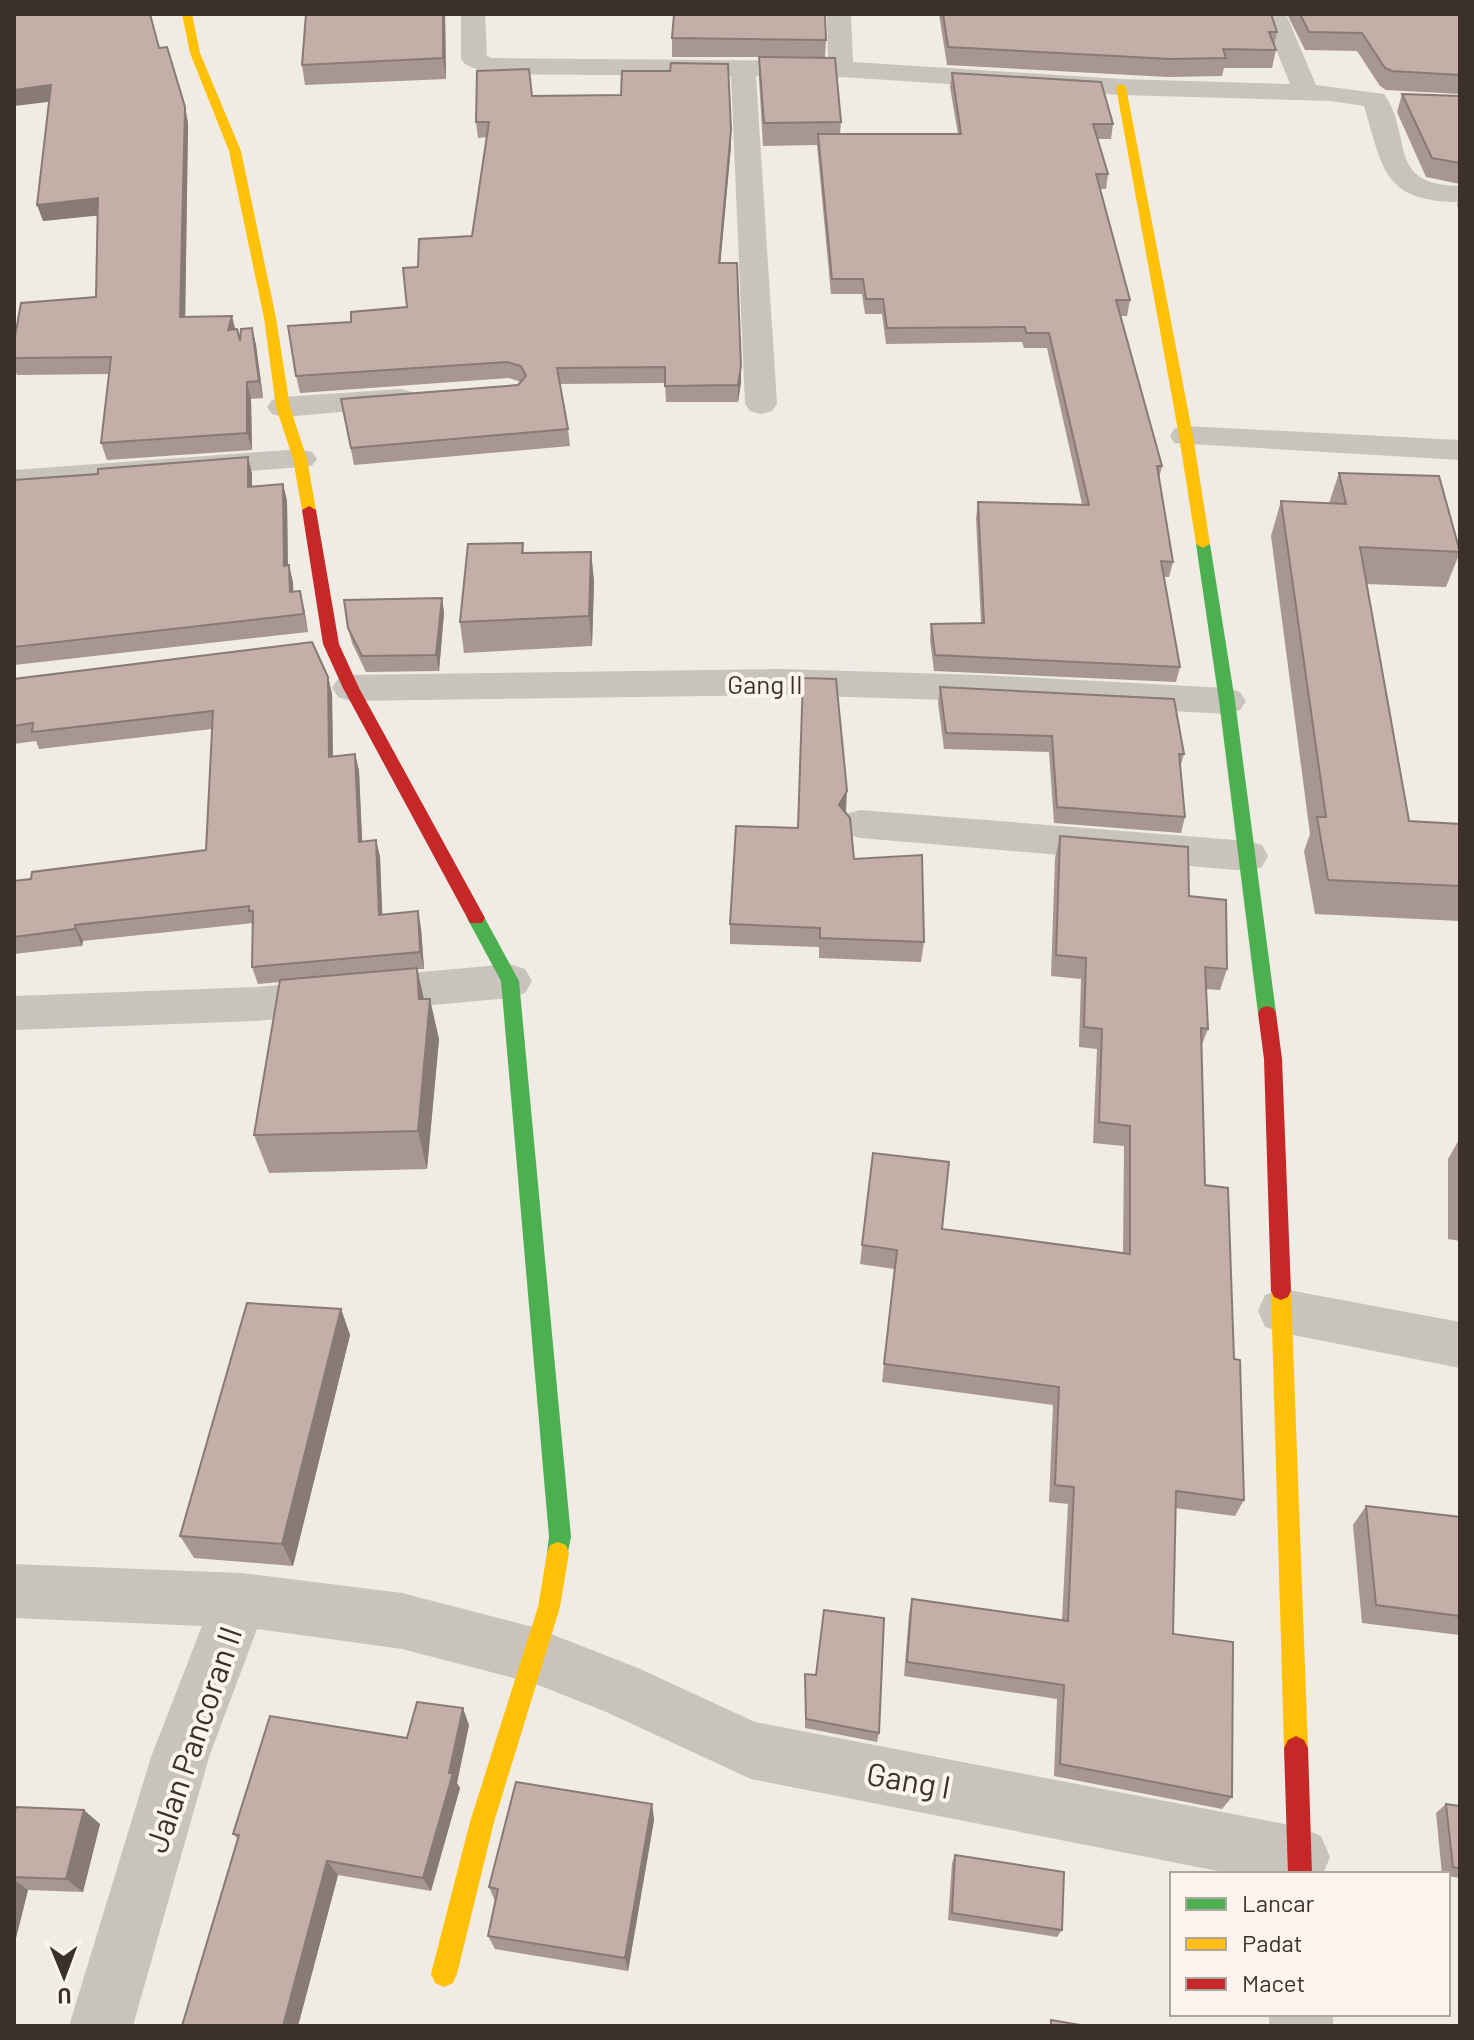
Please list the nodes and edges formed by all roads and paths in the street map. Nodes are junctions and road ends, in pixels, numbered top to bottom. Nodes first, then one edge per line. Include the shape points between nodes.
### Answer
1 (187, 14) edge
2 (473, 14) edge
3 (839, 14) edge
4 (1274, 14) edge
5 (743, 66) junction
6 (841, 69) junction
7 (1121, 87) junction
8 (1307, 93) junction
9 (1375, 100) junction
10 (1403, 102) edge
11 (1460, 194) edge
12 (434, 397) edge
13 (761, 404) dead end
14 (283, 407) junction
15 (1186, 436) junction
16 (1460, 450) edge
17 (300, 459) junction
18 (14, 480) edge
19 (351, 688) junction
20 (1227, 701) junction
21 (860, 824) dead end
22 (1248, 856) junction
23 (510, 981) junction
24 (14, 1013) edge
25 (1283, 1311) junction
26 (1460, 1345) edge
27 (14, 1591) edge
28 (241, 1600) junction
29 (533, 1655) junction
30 (1300, 1865) edge
31 (444, 1974) dead end
32 (101, 2026) edge

1 - 14 street via 195,53 235,151
2 - 5 street via 474,59 487,66
3 - 6 street
4 - 8 street
5 - 6 street
5 - 13 street
6 - 7 street
7 - 8 street
7 - 15 street
8 - 9 street
9 - 10 street
9 - 11 street via 1404,179 1426,192
12 - 14 street
14 - 17 street
15 - 16 street
15 - 20 street
17 - 18 street
17 - 19 street via 315,646
19 - 20 street, Gang II via 782,682
19 - 23 street
20 - 22 street
21 - 22 street
22 - 25 street via 1273,1059
23 - 24 street via 256,1004
23 - 29 street via 560,1537 549,1607
25 - 26 street
25 - 30 street
27 - 28 street
28 - 29 street, Jalan Pancoran II via 402,1621
28 - 32 street, Jalan Pancoran II via 180,1757
29 - 30 street, Gang I via 751,1750 995,1795
29 - 31 street via 482,1822

